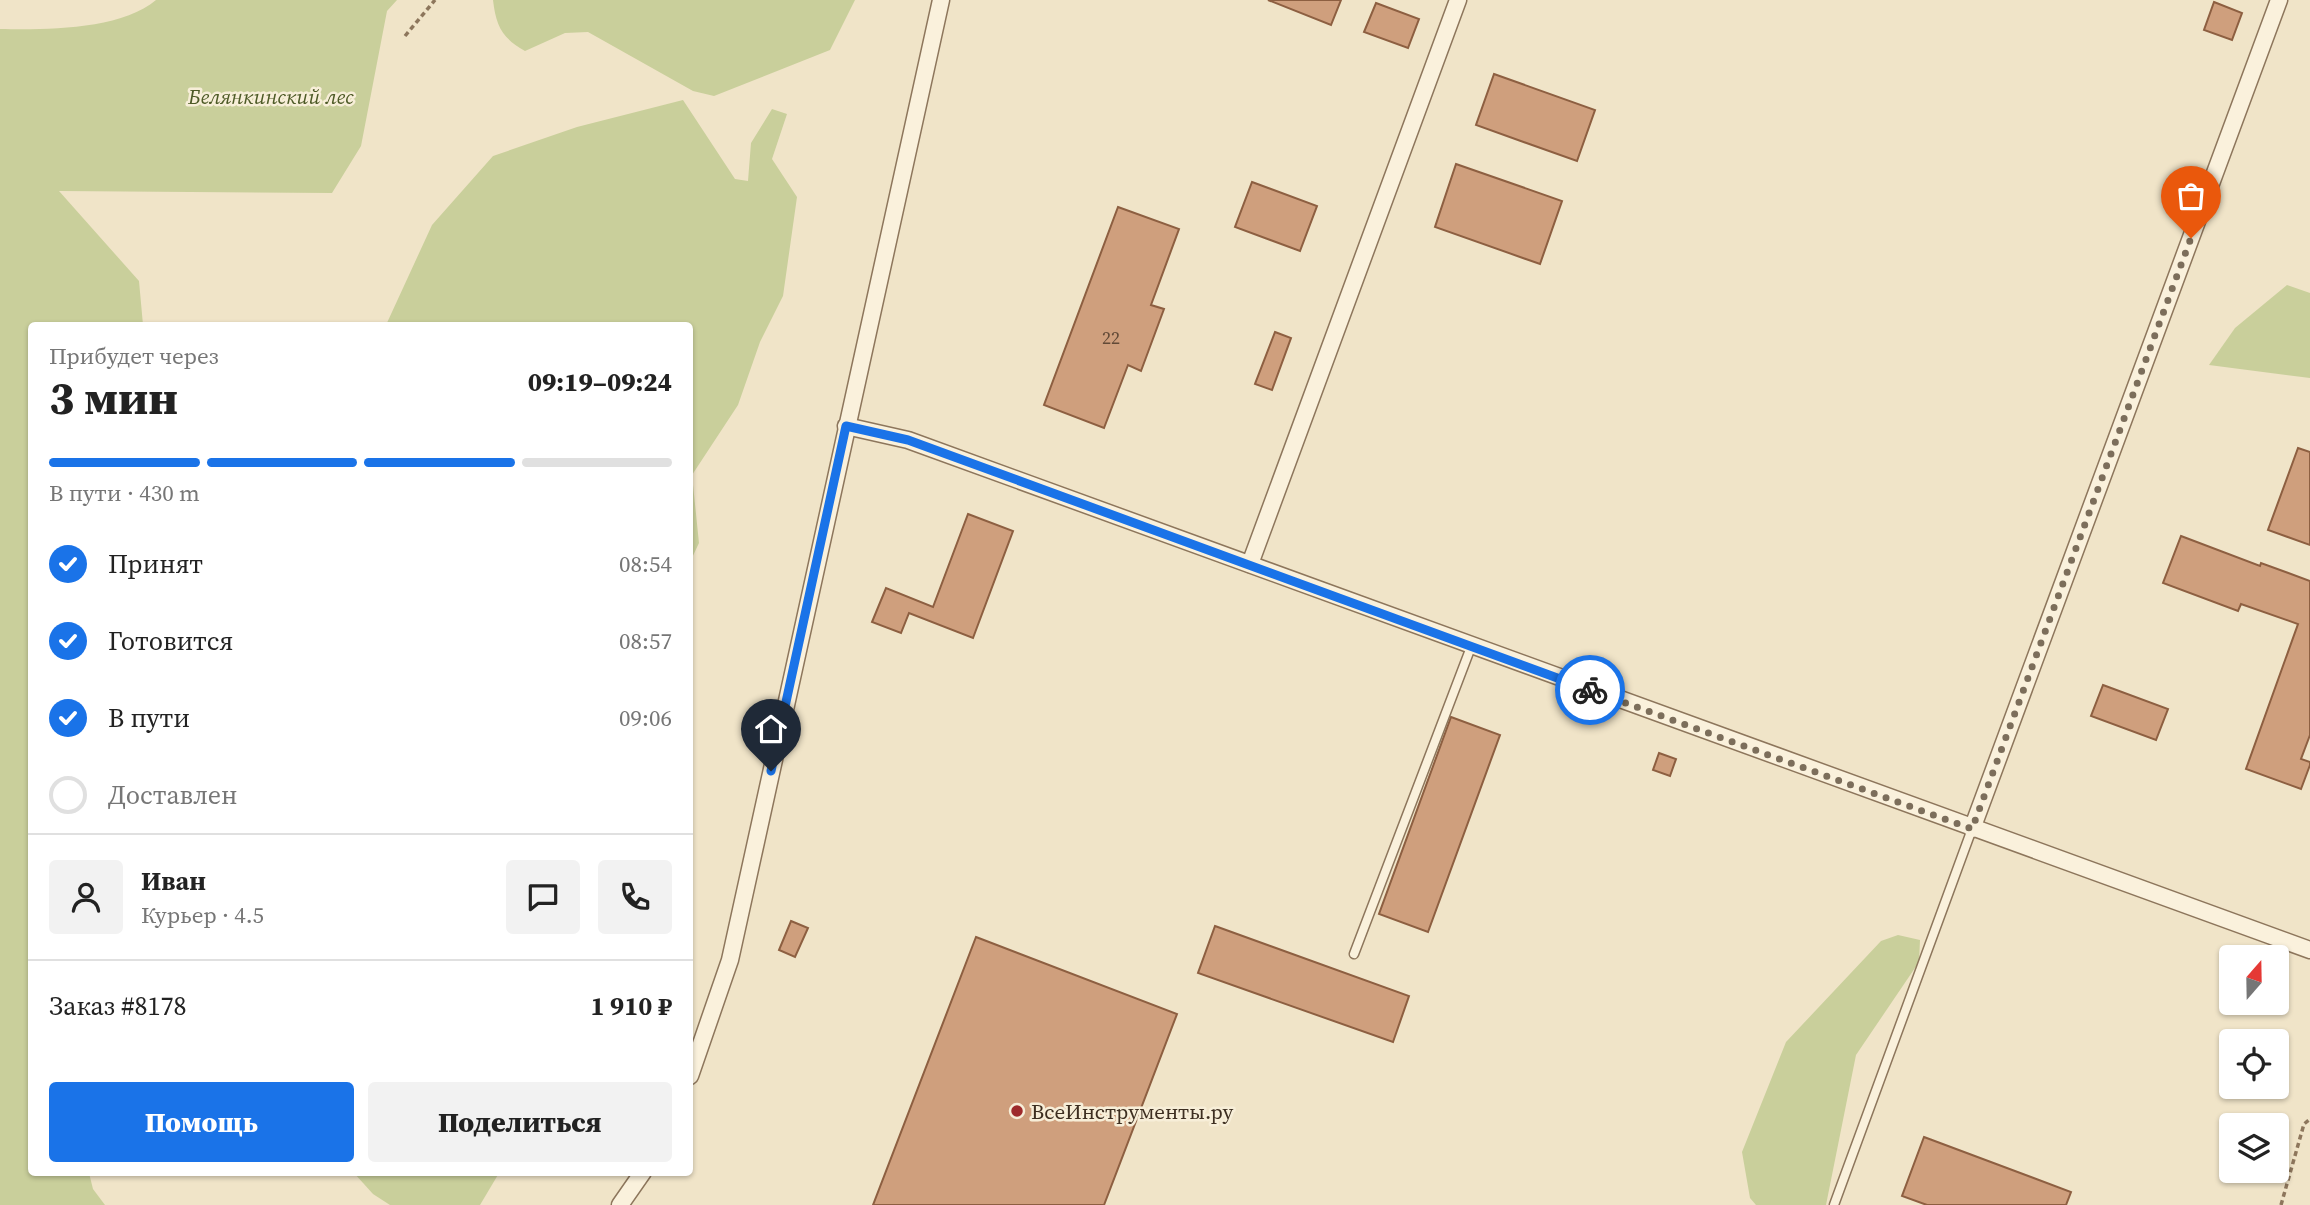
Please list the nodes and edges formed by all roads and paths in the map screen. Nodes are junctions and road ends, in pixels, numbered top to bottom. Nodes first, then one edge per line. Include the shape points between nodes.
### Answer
1 (435, 0) edge
2 (941, 0) edge
3 (1458, 0) edge
4 (2279, 0) edge
5 (405, 36) dead end
6 (846, 426) junction
7 (1250, 564) junction
8 (1471, 647) junction
9 (1972, 829) junction
10 (2310, 950) edge
11 (1354, 954) dead end
12 (693, 1067) edge
13 (2310, 1119) edge
14 (640, 1176) edge
15 (620, 1205) edge
16 (1834, 1205) edge
17 (2281, 1205) edge

1 - 5 path
2 - 6 street
3 - 7 street
4 - 9 street
6 - 7 street via 908,440
6 - 12 street via 730,960
7 - 8 street
8 - 9 street
8 - 11 lane
9 - 10 street
9 - 16 lane
13 - 17 path via 2304,1124
14 - 15 street

